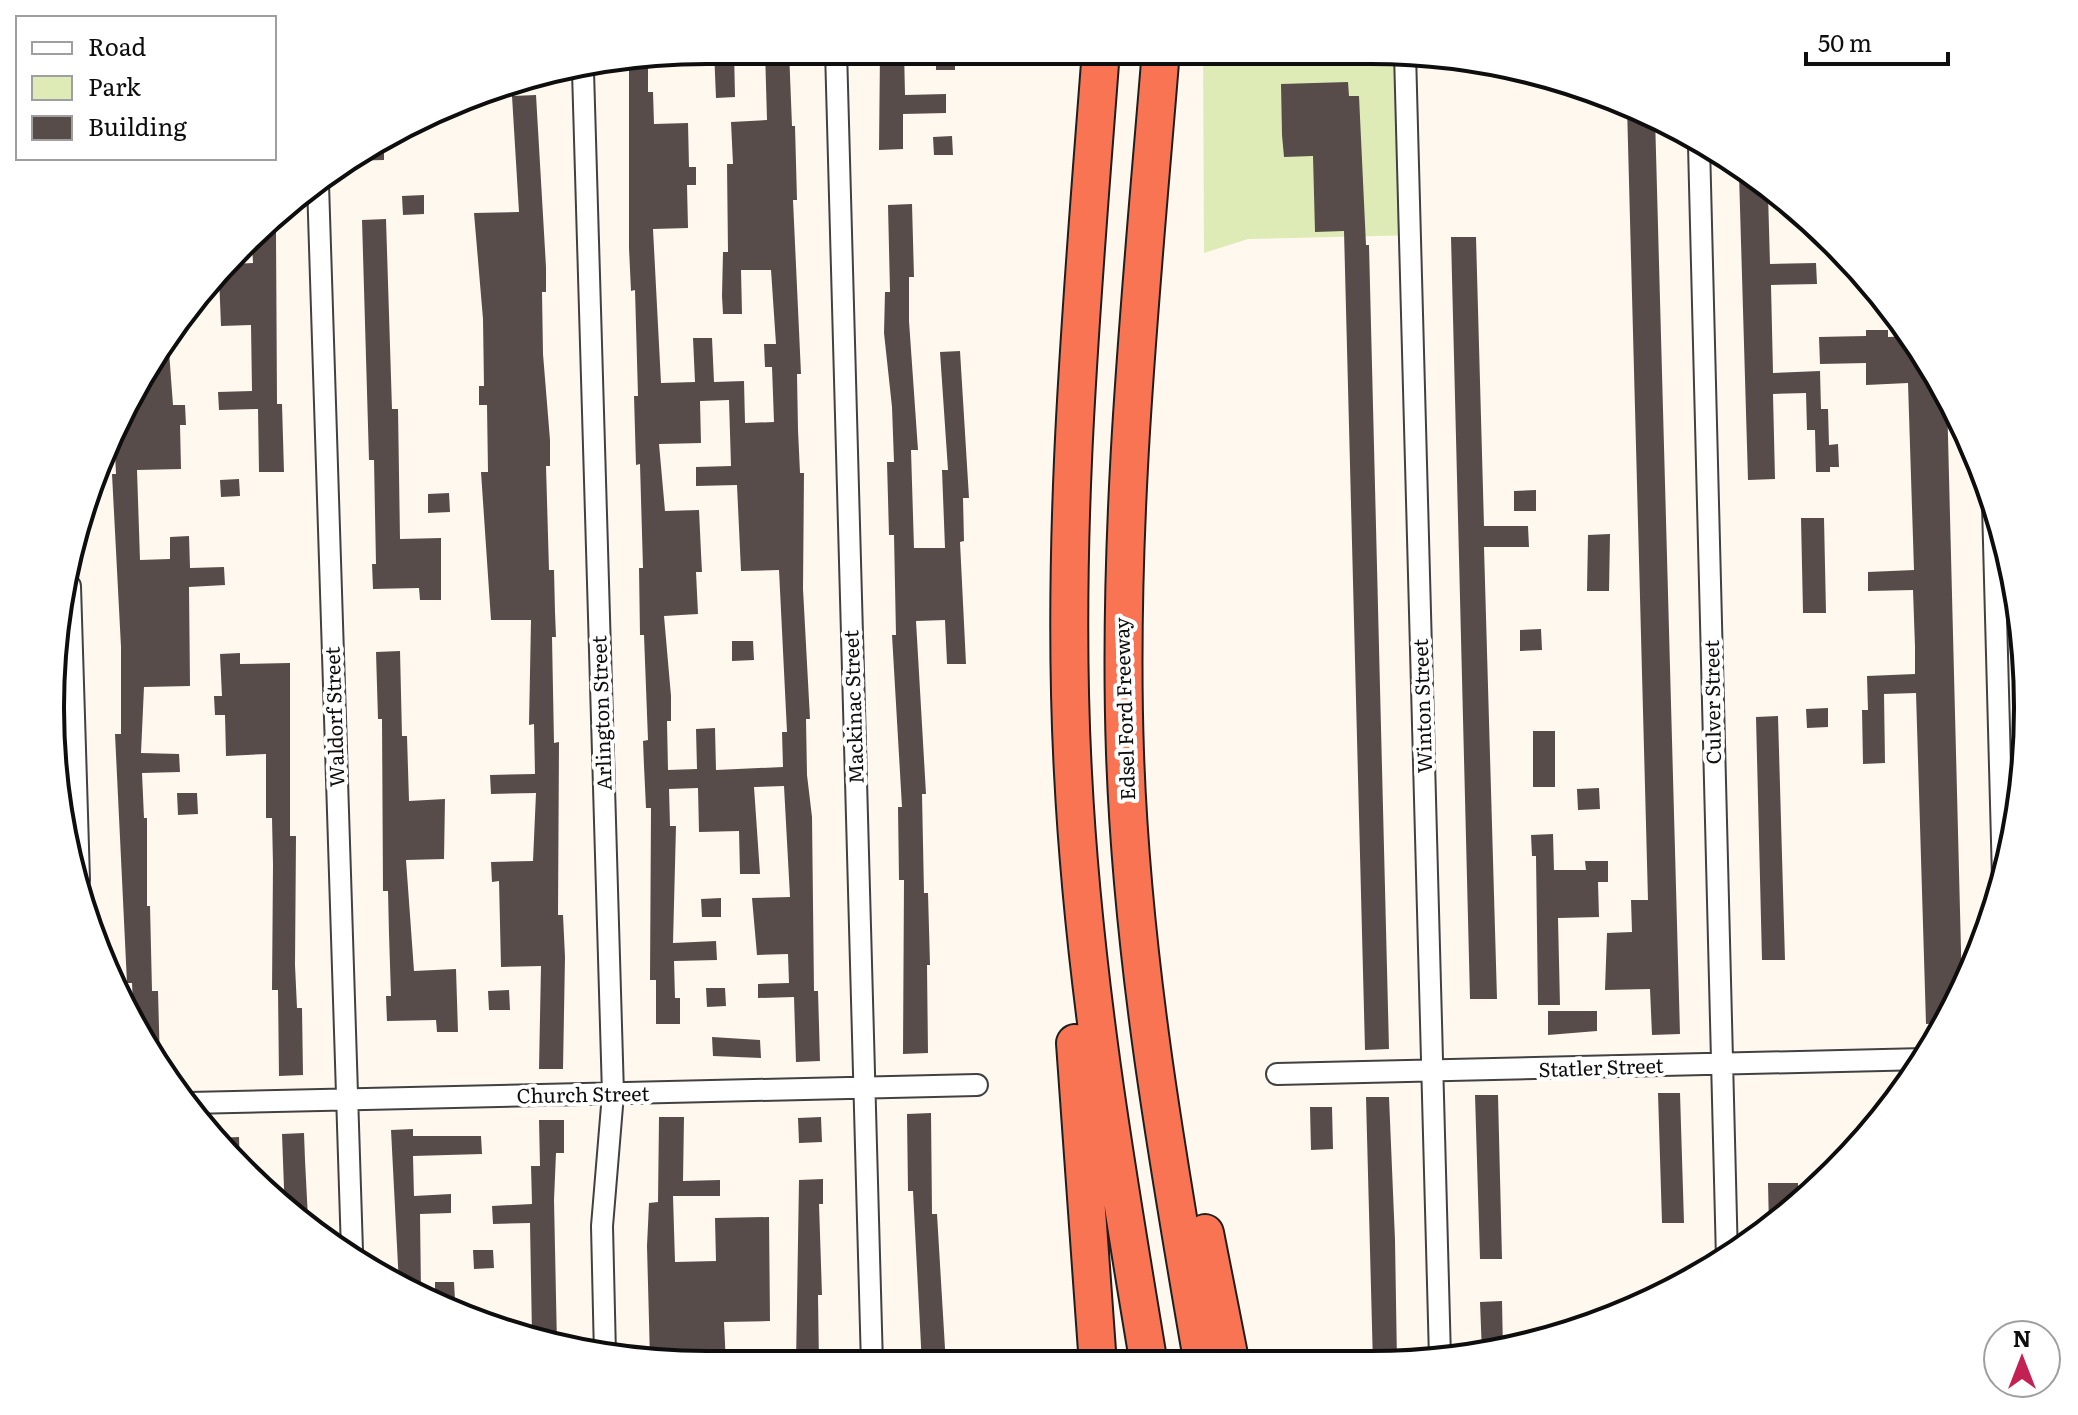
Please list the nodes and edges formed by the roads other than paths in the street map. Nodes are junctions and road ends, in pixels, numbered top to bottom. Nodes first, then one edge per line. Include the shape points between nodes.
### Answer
1 (836, 64) edge
2 (1100, 64) edge
3 (1160, 64) edge
4 (1405, 65) edge
5 (583, 76) edge
6 (1699, 154) edge
7 (318, 195) edge
8 (1994, 550) edge
9 (1070, 596) junction
10 (71, 617) edge
11 (1125, 757) junction
12 (2002, 834) edge
13 (78, 840) edge
14 (1909, 1059) edge
15 (1722, 1064) junction
16 (1433, 1072) junction
17 (1277, 1074) dead end
18 (977, 1085) dead end
19 (864, 1087) junction
20 (613, 1094) junction
21 (348, 1101) junction
22 (200, 1103) edge
23 (352, 1244) edge
24 (1727, 1244) edge
25 (605, 1342) edge
26 (1440, 1347) edge
27 (872, 1351) edge
28 (1097, 1351) edge
29 (1147, 1351) edge
30 (1201, 1351) edge
31 (1228, 1351) edge

1 - 19 street, Mackinac Street
2 - 9 highway
3 - 11 highway, Edsel Ford Freeway via 1125,506
4 - 16 street, Winton Street
5 - 20 street, Arlington Street
6 - 15 street, Culver Street
7 - 21 street, Waldorf Street
8 - 12 street
9 - 28 highway via 1055,686 1055,781
9 - 29 highway via 1073,772 1089,982
10 - 13 street
11 - 30 highway, Edsel Ford Freeway via 1150,1047
11 - 31 highway via 1152,900 1173,1072
14 - 15 street, Statler Street
15 - 16 street, Statler Street
15 - 24 street, Culver Street
16 - 17 street, Statler Street
16 - 26 street, Winton Street
18 - 19 street, Church Street
19 - 20 street, Church Street
19 - 27 street, Mackinac Street
20 - 21 street, Church Street
20 - 25 street, Arlington Street via 602,1226
21 - 22 street, Church Street
21 - 23 street, Waldorf Street

